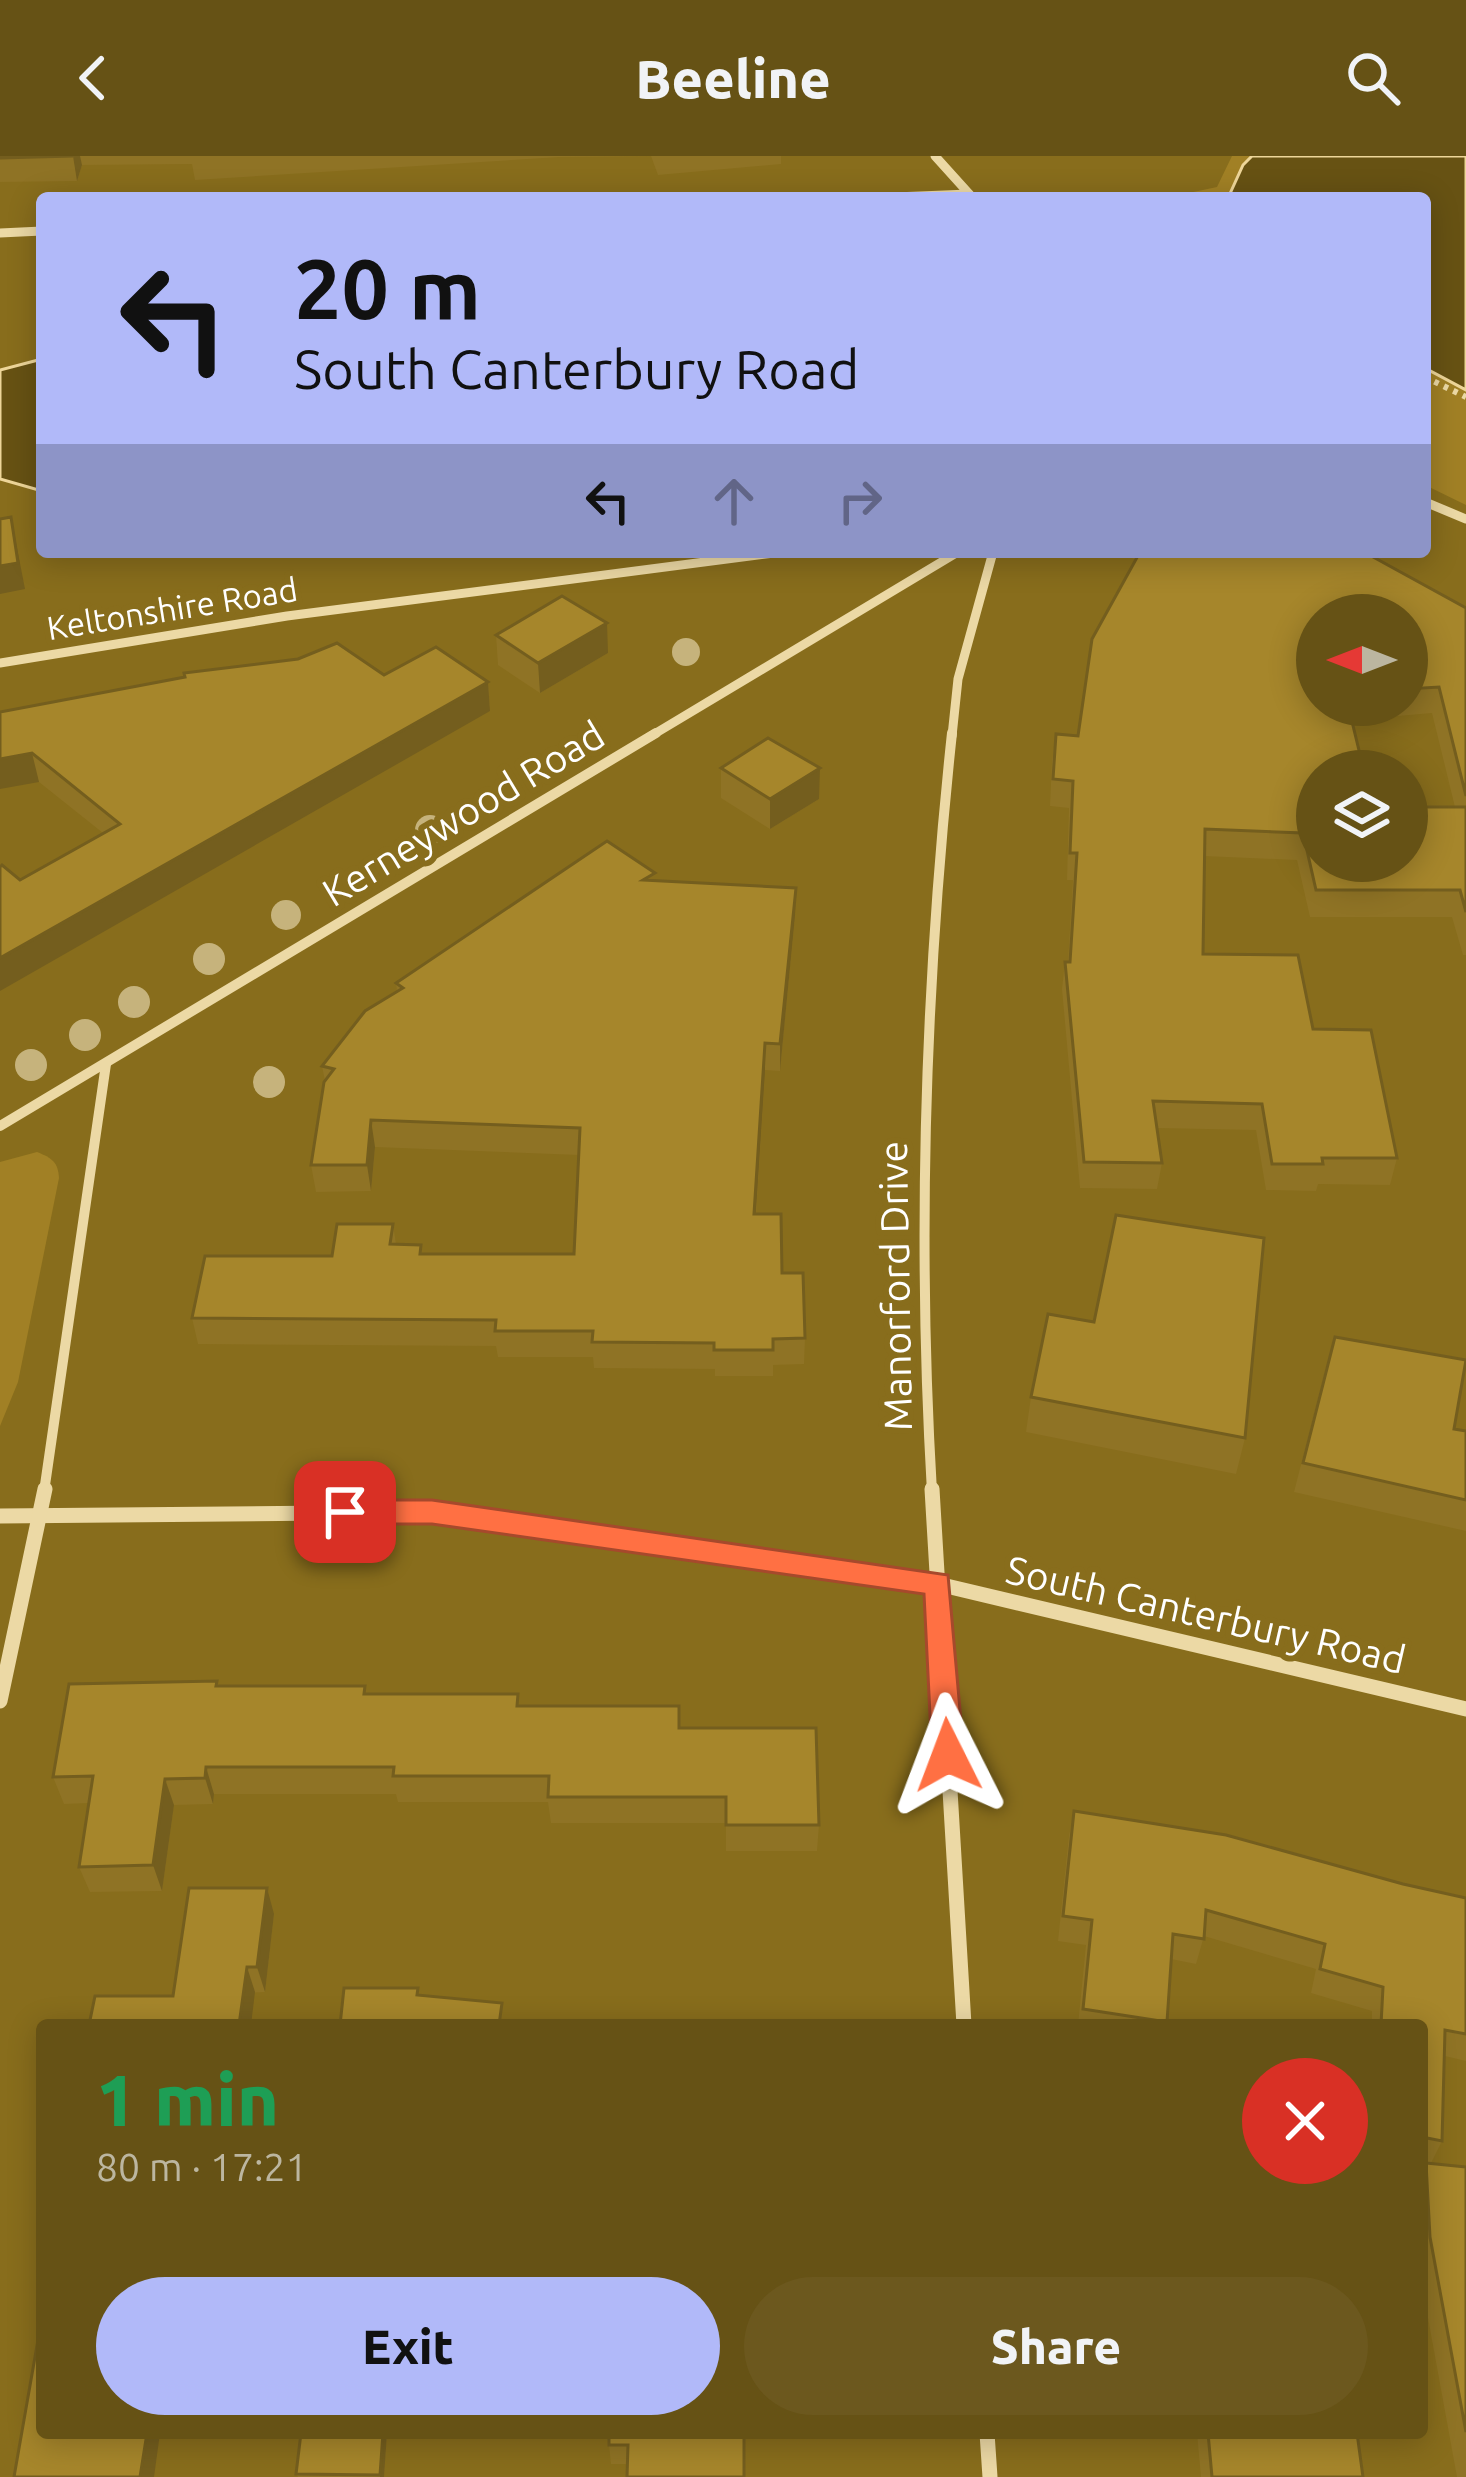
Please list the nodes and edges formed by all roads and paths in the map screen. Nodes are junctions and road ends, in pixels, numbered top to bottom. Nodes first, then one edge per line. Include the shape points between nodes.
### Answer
1 (935, 156) edge
2 (967, 192) edge
3 (36, 231) edge
4 (0, 233) edge
5 (1431, 380) edge
6 (1466, 397) edge
7 (1431, 504) edge
8 (1466, 519) edge
9 (736, 558) edge
10 (948, 558) edge
11 (991, 558) edge
12 (0, 663) edge
13 (106, 1064) junction
14 (0, 1126) edge
15 (40, 1513) junction
16 (0, 1516) edge
17 (938, 1584) junction
18 (0, 1701) edge
19 (1466, 1709) edge
20 (964, 2019) edge
21 (987, 2439) edge
22 (990, 2477) edge

1 - 2 street
3 - 4 street
5 - 6 path
7 - 8 street
9 - 12 street, Keltonshire Road
10 - 13 street, Kerneywood Road
11 - 17 street, Manorford Drive via 958,679 932,922 924,1205
13 - 14 street, Kerneywood Road
13 - 15 street
15 - 16 street, South Canterbury Road
15 - 17 street, South Canterbury Road via 432,1512
15 - 18 street
17 - 19 street, South Canterbury Road
17 - 20 street, Manorford Drive
21 - 22 street

